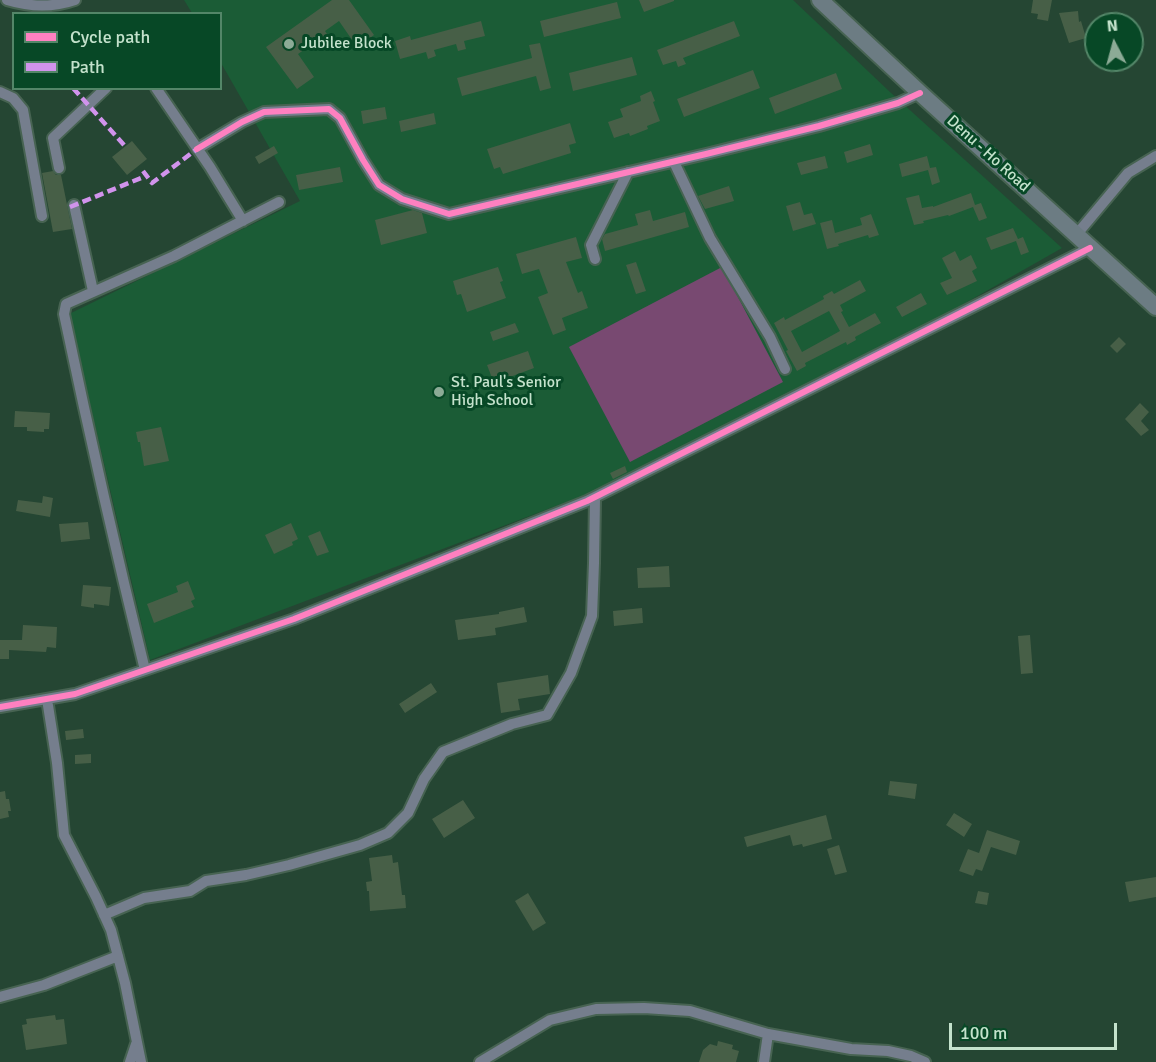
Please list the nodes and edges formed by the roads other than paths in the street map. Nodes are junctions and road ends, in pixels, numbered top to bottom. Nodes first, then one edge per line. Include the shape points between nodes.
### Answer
1 (6, 0) edge
2 (75, 0) edge
3 (820, 0) edge
4 (104, 90) edge
5 (157, 90) edge
6 (0, 92) edge
7 (920, 93) junction
8 (197, 149) junction
9 (1156, 156) edge
10 (674, 162) junction
11 (59, 168) dead end
12 (628, 172) junction
13 (279, 202) dead end
14 (74, 205) dead end
15 (42, 216) dead end
16 (243, 221) junction
17 (1077, 234) junction
18 (1090, 248) junction
19 (595, 259) dead end
20 (93, 291) junction
21 (1156, 307) edge
22 (785, 369) dead end
23 (595, 498) junction
24 (145, 670) junction
25 (47, 699) junction
26 (0, 707) edge
27 (104, 915) junction
28 (118, 956) junction
29 (0, 997) edge
30 (768, 1034) junction
31 (137, 1040) junction
32 (131, 1062) edge
33 (141, 1062) edge
34 (480, 1062) edge
35 (764, 1062) edge
36 (924, 1062) edge

1 - 2 street via 45,6
3 - 7 main road, Denu - Ho Road
4 - 11 street via 53,138
5 - 8 street
6 - 15 street via 13,98 23,110
7 - 10 street via 819,126
7 - 17 main road, Denu - Ho Road
8 - 12 street via 264,112 329,109 340,117 379,185 402,199 449,214
8 - 16 street
9 - 17 street via 1128,174
10 - 12 street
10 - 22 street via 710,237
12 - 19 street via 591,245
13 - 16 street
14 - 20 street
16 - 20 street
17 - 18 main road, Denu - Ho Road
18 - 21 main road, Denu - Ho Road
18 - 23 street
20 - 24 street via 66,304 64,314
23 - 24 street via 294,619
23 - 27 street via 592,616 571,673 547,715 512,723 443,752 424,779 408,813 388,833 289,865 206,881 190,891 144,898
24 - 25 street via 75,694
25 - 26 street
25 - 27 street via 64,834
27 - 28 street
28 - 29 street via 44,985
28 - 31 street
30 - 34 street via 690,1011 596,1009 550,1020
30 - 35 street
30 - 36 street via 851,1049 888,1051
31 - 32 street
31 - 33 street

